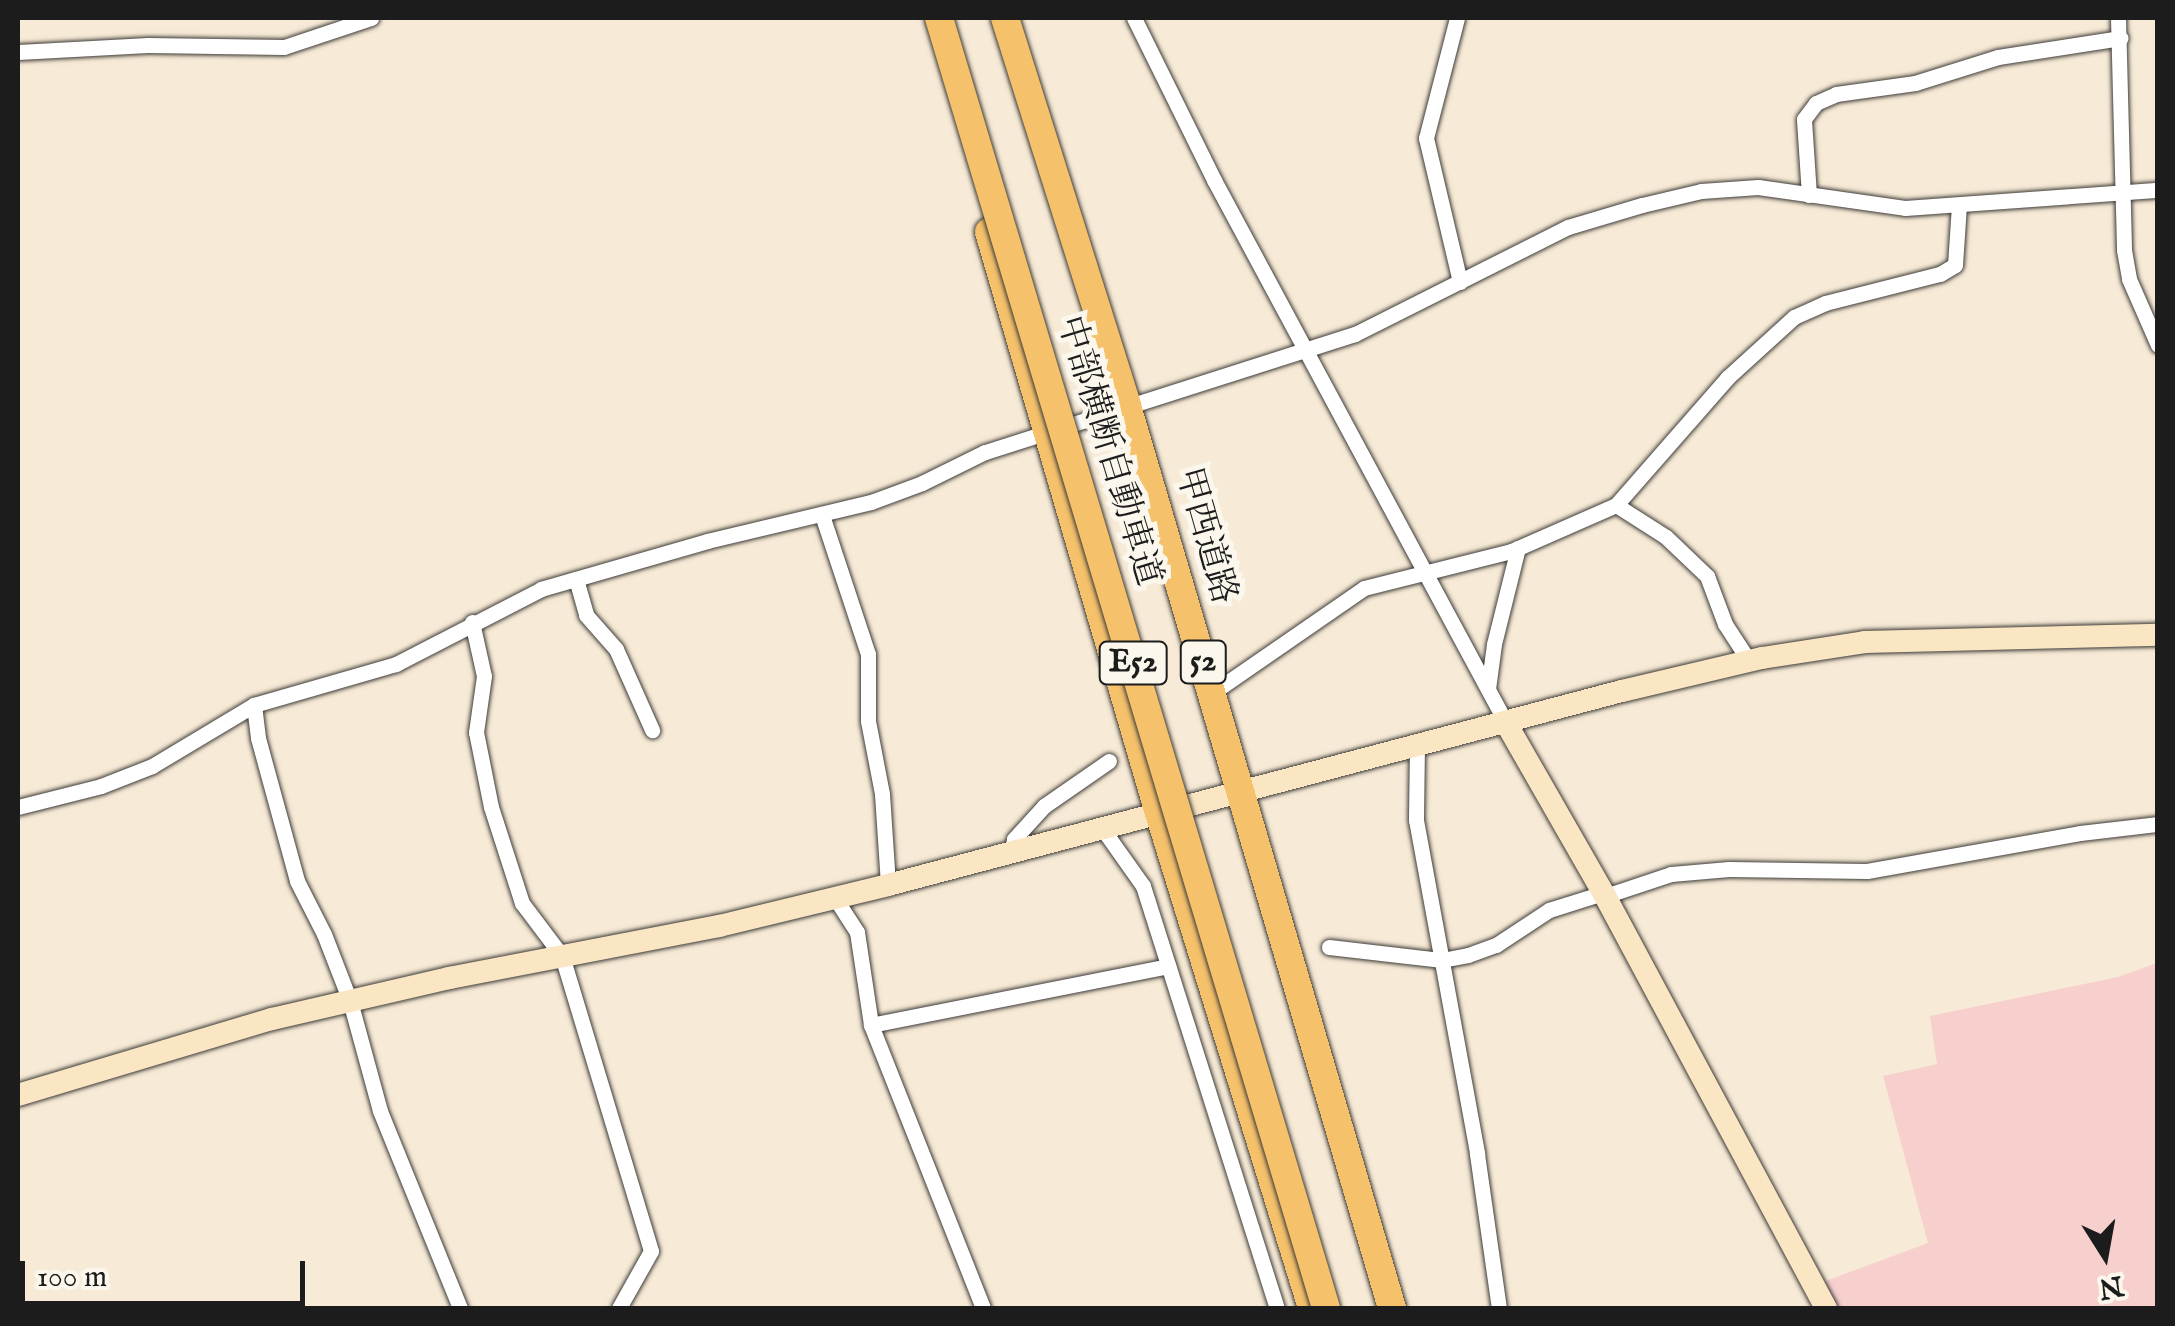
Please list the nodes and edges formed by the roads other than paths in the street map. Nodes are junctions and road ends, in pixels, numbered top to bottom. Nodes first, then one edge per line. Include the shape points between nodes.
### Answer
1 (372, 18) edge
2 (925, 18) edge
3 (940, 18) edge
4 (956, 18) edge
5 (1005, 18) edge
6 (1134, 18) edge
7 (1457, 18) edge
8 (2118, 18) edge
9 (2121, 38) junction
10 (18, 52) edge
11 (2158, 190) edge
12 (2124, 191) junction
13 (1809, 195) junction
14 (1958, 205) junction
15 (1460, 282) junction
16 (2158, 345) edge
17 (1307, 350) junction
18 (1127, 406) junction
19 (1046, 432) junction
20 (1616, 505) junction
21 (822, 515) junction
22 (1518, 548) junction
23 (1427, 575) junction
24 (576, 579) junction
25 (472, 622) junction
26 (2158, 635) edge
27 (1749, 660) junction
28 (1488, 690) junction
29 (1212, 693) junction
30 (254, 705) junction
31 (1506, 723) junction
32 (652, 730) dead end
33 (1417, 745) junction
34 (1110, 761) dead end
35 (1239, 790) junction
36 (18, 807) edge
37 (1159, 813) junction
38 (2158, 824) edge
39 (1102, 828) junction
40 (1012, 852) junction
41 (888, 885) junction
42 (1604, 895) junction
43 (835, 898) junction
44 (1328, 947) dead end
45 (562, 956) junction
46 (1442, 960) junction
47 (1168, 966) junction
48 (350, 1001) junction
49 (871, 1024) junction
50 (18, 1095) edge
51 (460, 1308) edge
52 (619, 1308) edge
53 (983, 1308) edge
54 (1277, 1308) edge
55 (1312, 1308) edge
56 (1326, 1308) edge
57 (1341, 1308) edge
58 (1392, 1308) edge
59 (1498, 1308) edge
60 (1826, 1308) edge

1 - 10 street via 284,47
2 - 19 highway
3 - 56 highway, 中部横断自動車道 / E52, bridge
4 - 57 highway, 中部横断自動車道 / E52
5 - 18 highway, 甲西道路 / 52
6 - 17 street
7 - 15 street via 1426,138
8 - 9 street
9 - 12 street
9 - 13 street via 1998,57 1916,83 1816,103 1804,119
11 - 12 street
12 - 14 street
12 - 16 street via 2129,279
13 - 14 street via 1904,208
13 - 15 street via 1758,188 1701,191 1642,204 1568,227
14 - 20 street via 1955,264 1794,318 1727,378
15 - 17 street via 1383,322
17 - 18 street
17 - 23 street
18 - 19 street
18 - 29 highway, 甲西道路 / 52
19 - 21 street
19 - 37 highway
20 - 22 street
20 - 27 street via 1666,537 1707,576 1725,624
21 - 24 street
21 - 41 street via 868,654 868,722 882,794
22 - 23 street
22 - 28 street
23 - 28 street
23 - 29 street via 1364,588
24 - 25 street
24 - 32 street via 586,615 616,649
25 - 30 street via 396,664
25 - 45 street via 484,676 476,732 491,807 522,903
26 - 27 street via 1865,642
27 - 31 street
28 - 31 street
29 - 35 highway, 甲西道路 / 52
30 - 36 street via 152,766
30 - 48 street via 296,881
31 - 33 street
31 - 42 street
33 - 35 street
33 - 46 street via 1416,820
34 - 40 street via 1044,806 1014,839
35 - 37 street
35 - 58 highway, 甲西道路 / 52
37 - 39 street
37 - 55 highway
38 - 42 street via 1867,871 1671,874
39 - 40 street
39 - 47 street via 1143,886
40 - 41 street
41 - 43 street
42 - 46 street via 1549,910 1496,946
42 - 60 street
43 - 45 street
43 - 49 street via 857,932
44 - 46 street
45 - 48 street
45 - 52 street via 651,1251
46 - 59 street
47 - 49 street
47 - 54 street
48 - 50 street
48 - 51 street via 380,1111
49 - 53 street

